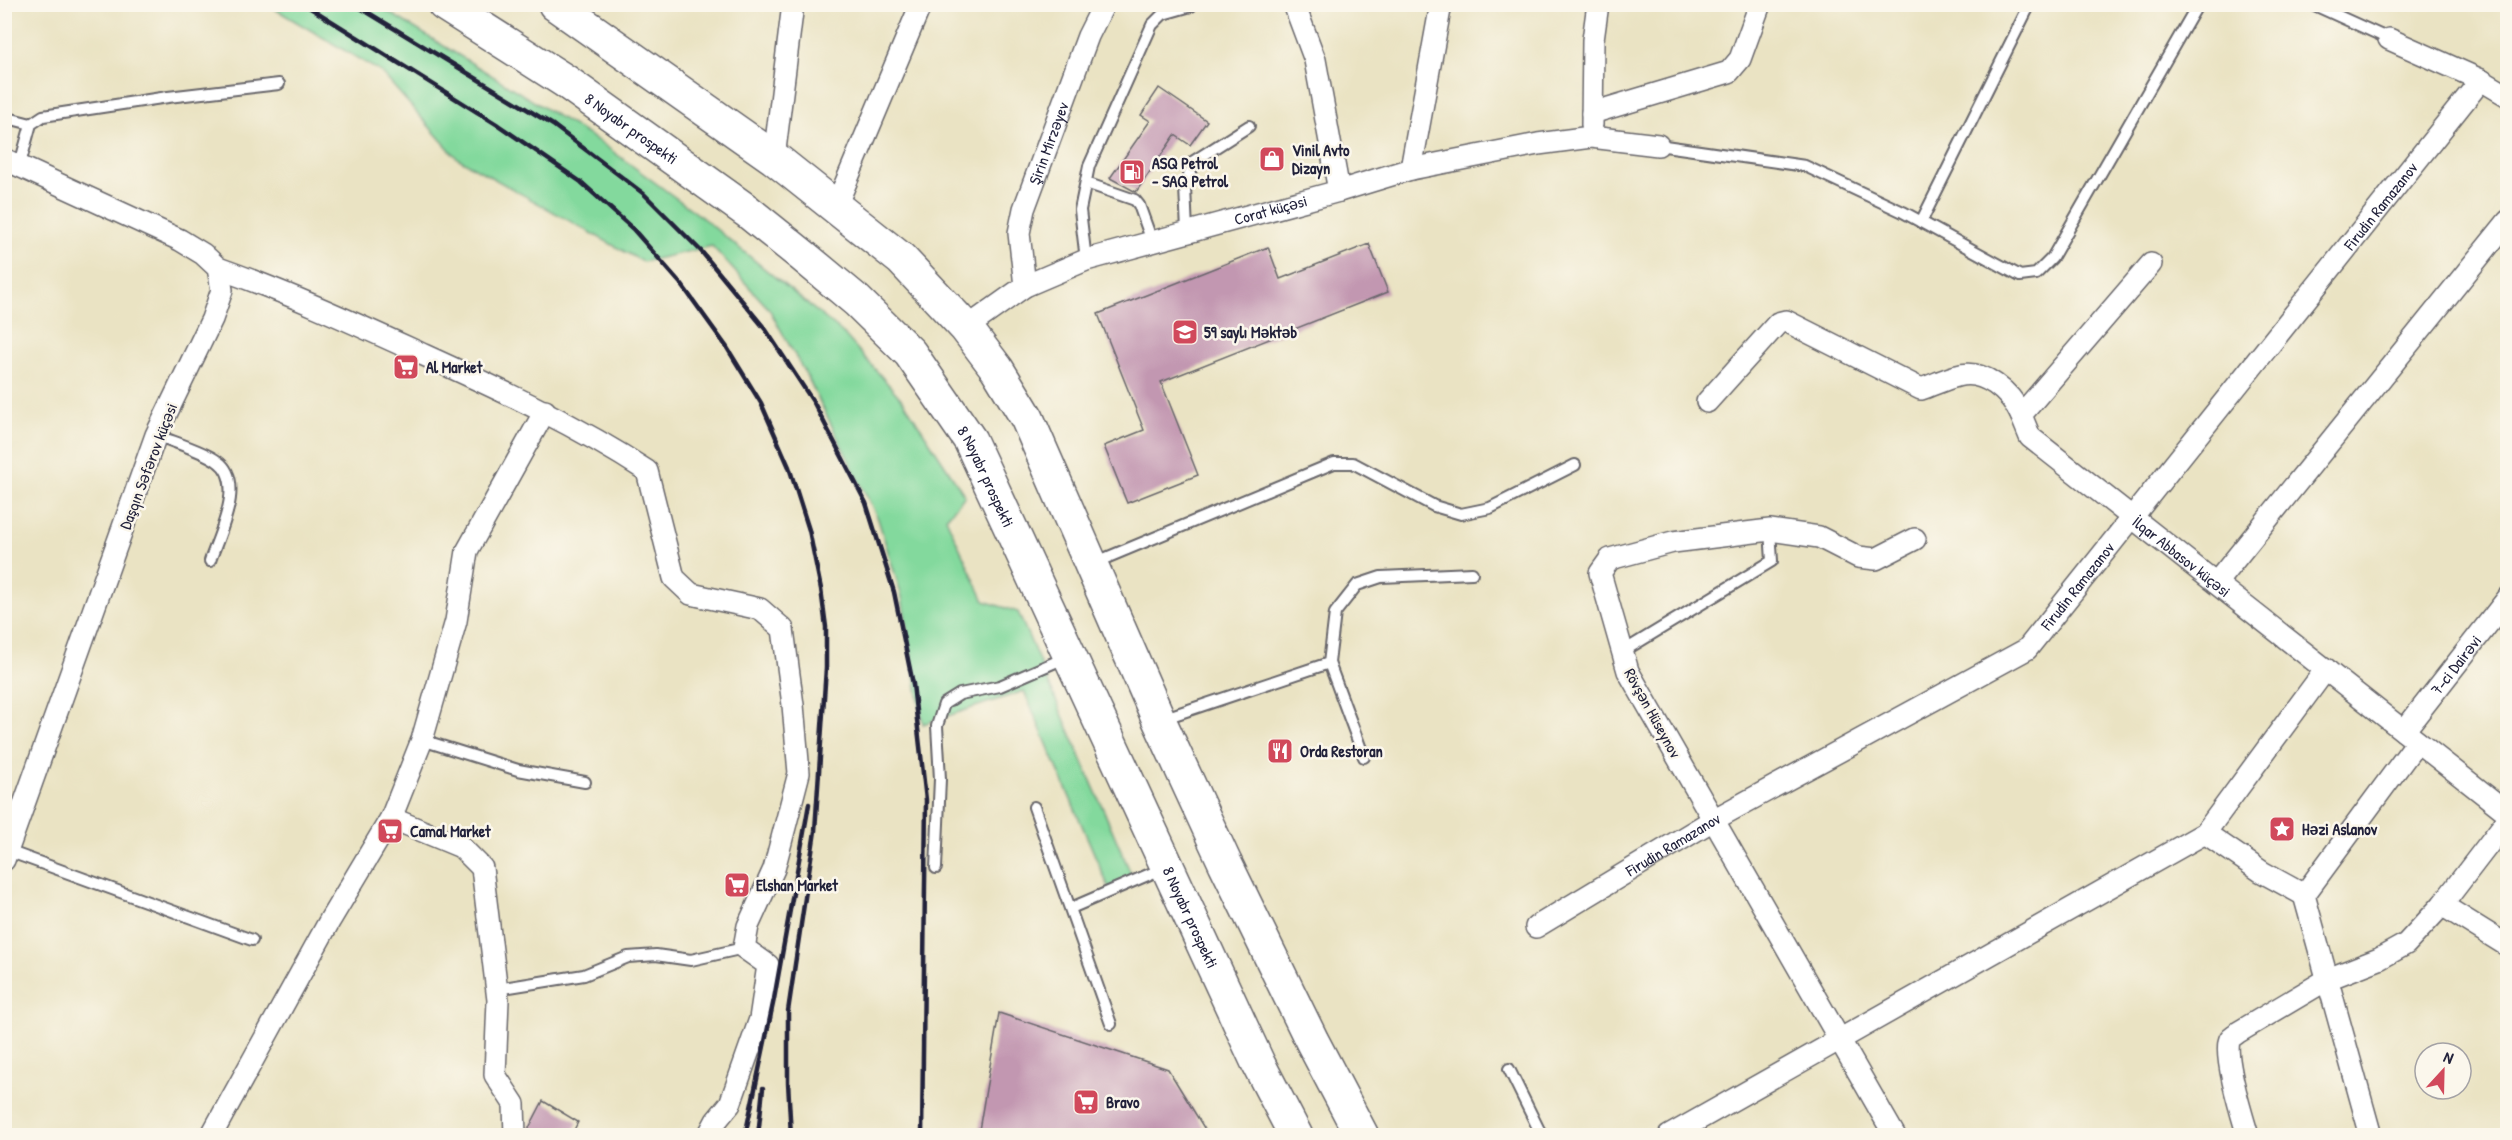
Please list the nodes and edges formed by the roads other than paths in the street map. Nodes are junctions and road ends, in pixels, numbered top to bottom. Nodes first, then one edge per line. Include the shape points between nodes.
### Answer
1 (444, 4) edge
2 (793, 4) edge
3 (921, 4) edge
4 (1104, 4) edge
5 (1294, 4) edge
6 (1441, 4) edge
7 (1598, 4) edge
8 (1760, 4) edge
9 (2030, 4) edge
10 (2198, 4) edge
11 (2312, 4) edge
12 (1191, 6) edge
13 (572, 12) edge
14 (2389, 39) joint
15 (2481, 80) junction
16 (279, 84) dead end
17 (2508, 96) edge
18 (1592, 113) junction
19 (4, 117) edge
20 (32, 124) junction
21 (1249, 126) dead end
22 (1591, 137) junction
23 (1658, 145) joint
24 (774, 158) junction
25 (12, 161) edge
26 (1411, 169) junction
27 (1086, 183) junction
28 (1339, 191) junction
29 (836, 206) junction
30 (1921, 222) junction
31 (2508, 222) edge
32 (1187, 231) junction
33 (1152, 241) junction
34 (1086, 260) junction
35 (2151, 264) dead end
36 (218, 268) junction
37 (1025, 286) junction
38 (966, 328) junction
39 (1707, 402) dead end
40 (544, 411) junction
41 (2021, 415) junction
42 (156, 435) junction
43 (1575, 465) dead end
44 (2131, 518) junction
45 (1770, 530) junction
46 (1915, 539) dead end
47 (210, 561) dead end
48 (1090, 564) junction
49 (1472, 573) dead end
50 (2216, 583) junction
51 (2508, 598) edge
52 (1622, 652) junction
53 (1070, 656) junction
54 (1329, 663) junction
55 (2326, 669) junction
56 (1159, 720) junction
57 (2410, 736) junction
58 (422, 741) junction
59 (1364, 756) dead end
60 (585, 782) dead end
61 (1034, 807) dead end
62 (2508, 813) edge
63 (392, 818) junction
64 (2508, 819) edge
65 (1713, 820) junction
66 (2205, 833) junction
67 (6, 856) edge
68 (1168, 867) junction
69 (936, 868) dead end
70 (2304, 895) junction
71 (2442, 905) junction
72 (1071, 908) junction
73 (1536, 927) dead end
74 (252, 940) dead end
75 (2508, 946) edge
76 (744, 948) junction
77 (2328, 979) junction
78 (497, 988) junction
79 (1111, 1024) dead end
80 (1840, 1039) junction
81 (1509, 1069) dead end
82 (211, 1136) edge
83 (515, 1136) edge
84 (708, 1136) edge
85 (1296, 1136) edge
86 (1362, 1136) edge
87 (1542, 1136) edge
88 (1670, 1136) edge
89 (1895, 1136) edge
90 (2248, 1136) edge
91 (2371, 1136) edge

1 - 53 highway, 8 Noyabr prospekti via 565,81 747,211 857,301 910,353 970,440
2 - 24 street
3 - 29 street
4 - 37 street, Şirin Mirzəyev via 1088,36 1024,209 1019,233
5 - 28 street via 1315,60
6 - 26 street
7 - 18 street via 1593,40
8 - 18 street via 1740,59 1729,72
9 - 30 lane
10 - 30 lane via 2052,258 2036,274 2020,276
11 - 14 lane
12 - 27 lane via 1163,14 1152,25 1089,166
13 - 24 highway
14 - 15 street
15 - 17 street
15 - 44 street, Firudin Ramazanov
16 - 20 lane via 43,116
18 - 22 street
19 - 20 lane
20 - 25 lane
21 - 32 lane via 1194,161 1185,187
22 - 23 street, Corat küçəsi
22 - 26 street, Corat küçəsi
23 - 30 lane via 1805,166
24 - 29 highway
25 - 36 street via 180,240
26 - 28 street, Corat küçəsi
27 - 33 lane via 1135,200
27 - 34 lane via 1080,210
28 - 32 street, Corat küçəsi
29 - 38 highway via 902,259
31 - 50 street
32 - 33 street, Corat küçəsi
33 - 34 street, Corat küçəsi
34 - 37 street, Corat küçəsi
35 - 41 street
36 - 40 street via 284,292
36 - 42 street, Daşqın Səfərov küçəsi via 222,290 212,319
37 - 38 street, Corat küçəsi
38 - 48 highway via 1027,418
39 - 41 street, İlqar Abbasov küçəsi via 1778,323 1786,321 1921,388 1959,375 1977,376 1998,386 2016,403
40 - 58 street via 467,551 456,621
40 - 76 street via 647,471 674,578 691,594 760,609 783,629 799,773 774,869 748,926
41 - 44 street, İlqar Abbasov küçəsi via 2030,437
42 - 47 lane via 219,461 232,480 231,499
42 - 67 street, Daşqın Səfərov küçəsi
43 - 48 lane via 1490,508 1461,514 1434,507 1353,463 1334,463
44 - 50 street, İlqar Abbasov küçəsi
44 - 65 street, Firudin Ramazanov via 2027,650
45 - 46 street, Rövşən Hüseynov via 1819,537 1858,557 1876,559
45 - 52 lane via 1772,561
45 - 52 street, Rövşən Hüseynov via 1673,542 1610,559 1600,573
48 - 56 highway
49 - 54 lane via 1381,577 1358,585 1335,613
50 - 55 street, İlqar Abbasov küçəsi
51 - 57 street, 7-ci Dairəvi
52 - 65 street, Rövşən Hüseynov via 1628,671
53 - 68 highway, 8 Noyabr prospekti
53 - 69 lane via 1000,686 960,694 944,704 938,726
54 - 56 lane
54 - 59 lane
55 - 57 street, İlqar Abbasov küçəsi
55 - 66 street
56 - 86 highway via 1225,863
57 - 62 street, İlqar Abbasov küçəsi
57 - 70 street, 7-ci Dairəvi
58 - 60 lane via 518,770
58 - 63 street
61 - 72 lane
63 - 78 street via 461,847 482,868
63 - 82 street via 330,920
64 - 71 street
65 - 73 street, Firudin Ramazanov
65 - 80 street, Rövşən Hüseynov
66 - 70 street
66 - 80 street
67 - 74 lane
68 - 72 lane
68 - 85 highway, 8 Noyabr prospekti via 1258,1064
70 - 77 street
71 - 75 street
71 - 77 street via 2406,944
72 - 79 lane
76 - 78 lane via 691,960 656,955 628,957 584,975
76 - 84 street via 768,965 760,1019 730,1104
77 - 90 street via 2230,1039 2228,1052
77 - 91 street
78 - 83 street via 495,1076 514,1104
80 - 88 street
80 - 89 street, Rövşən Hüseynov
81 - 87 lane

